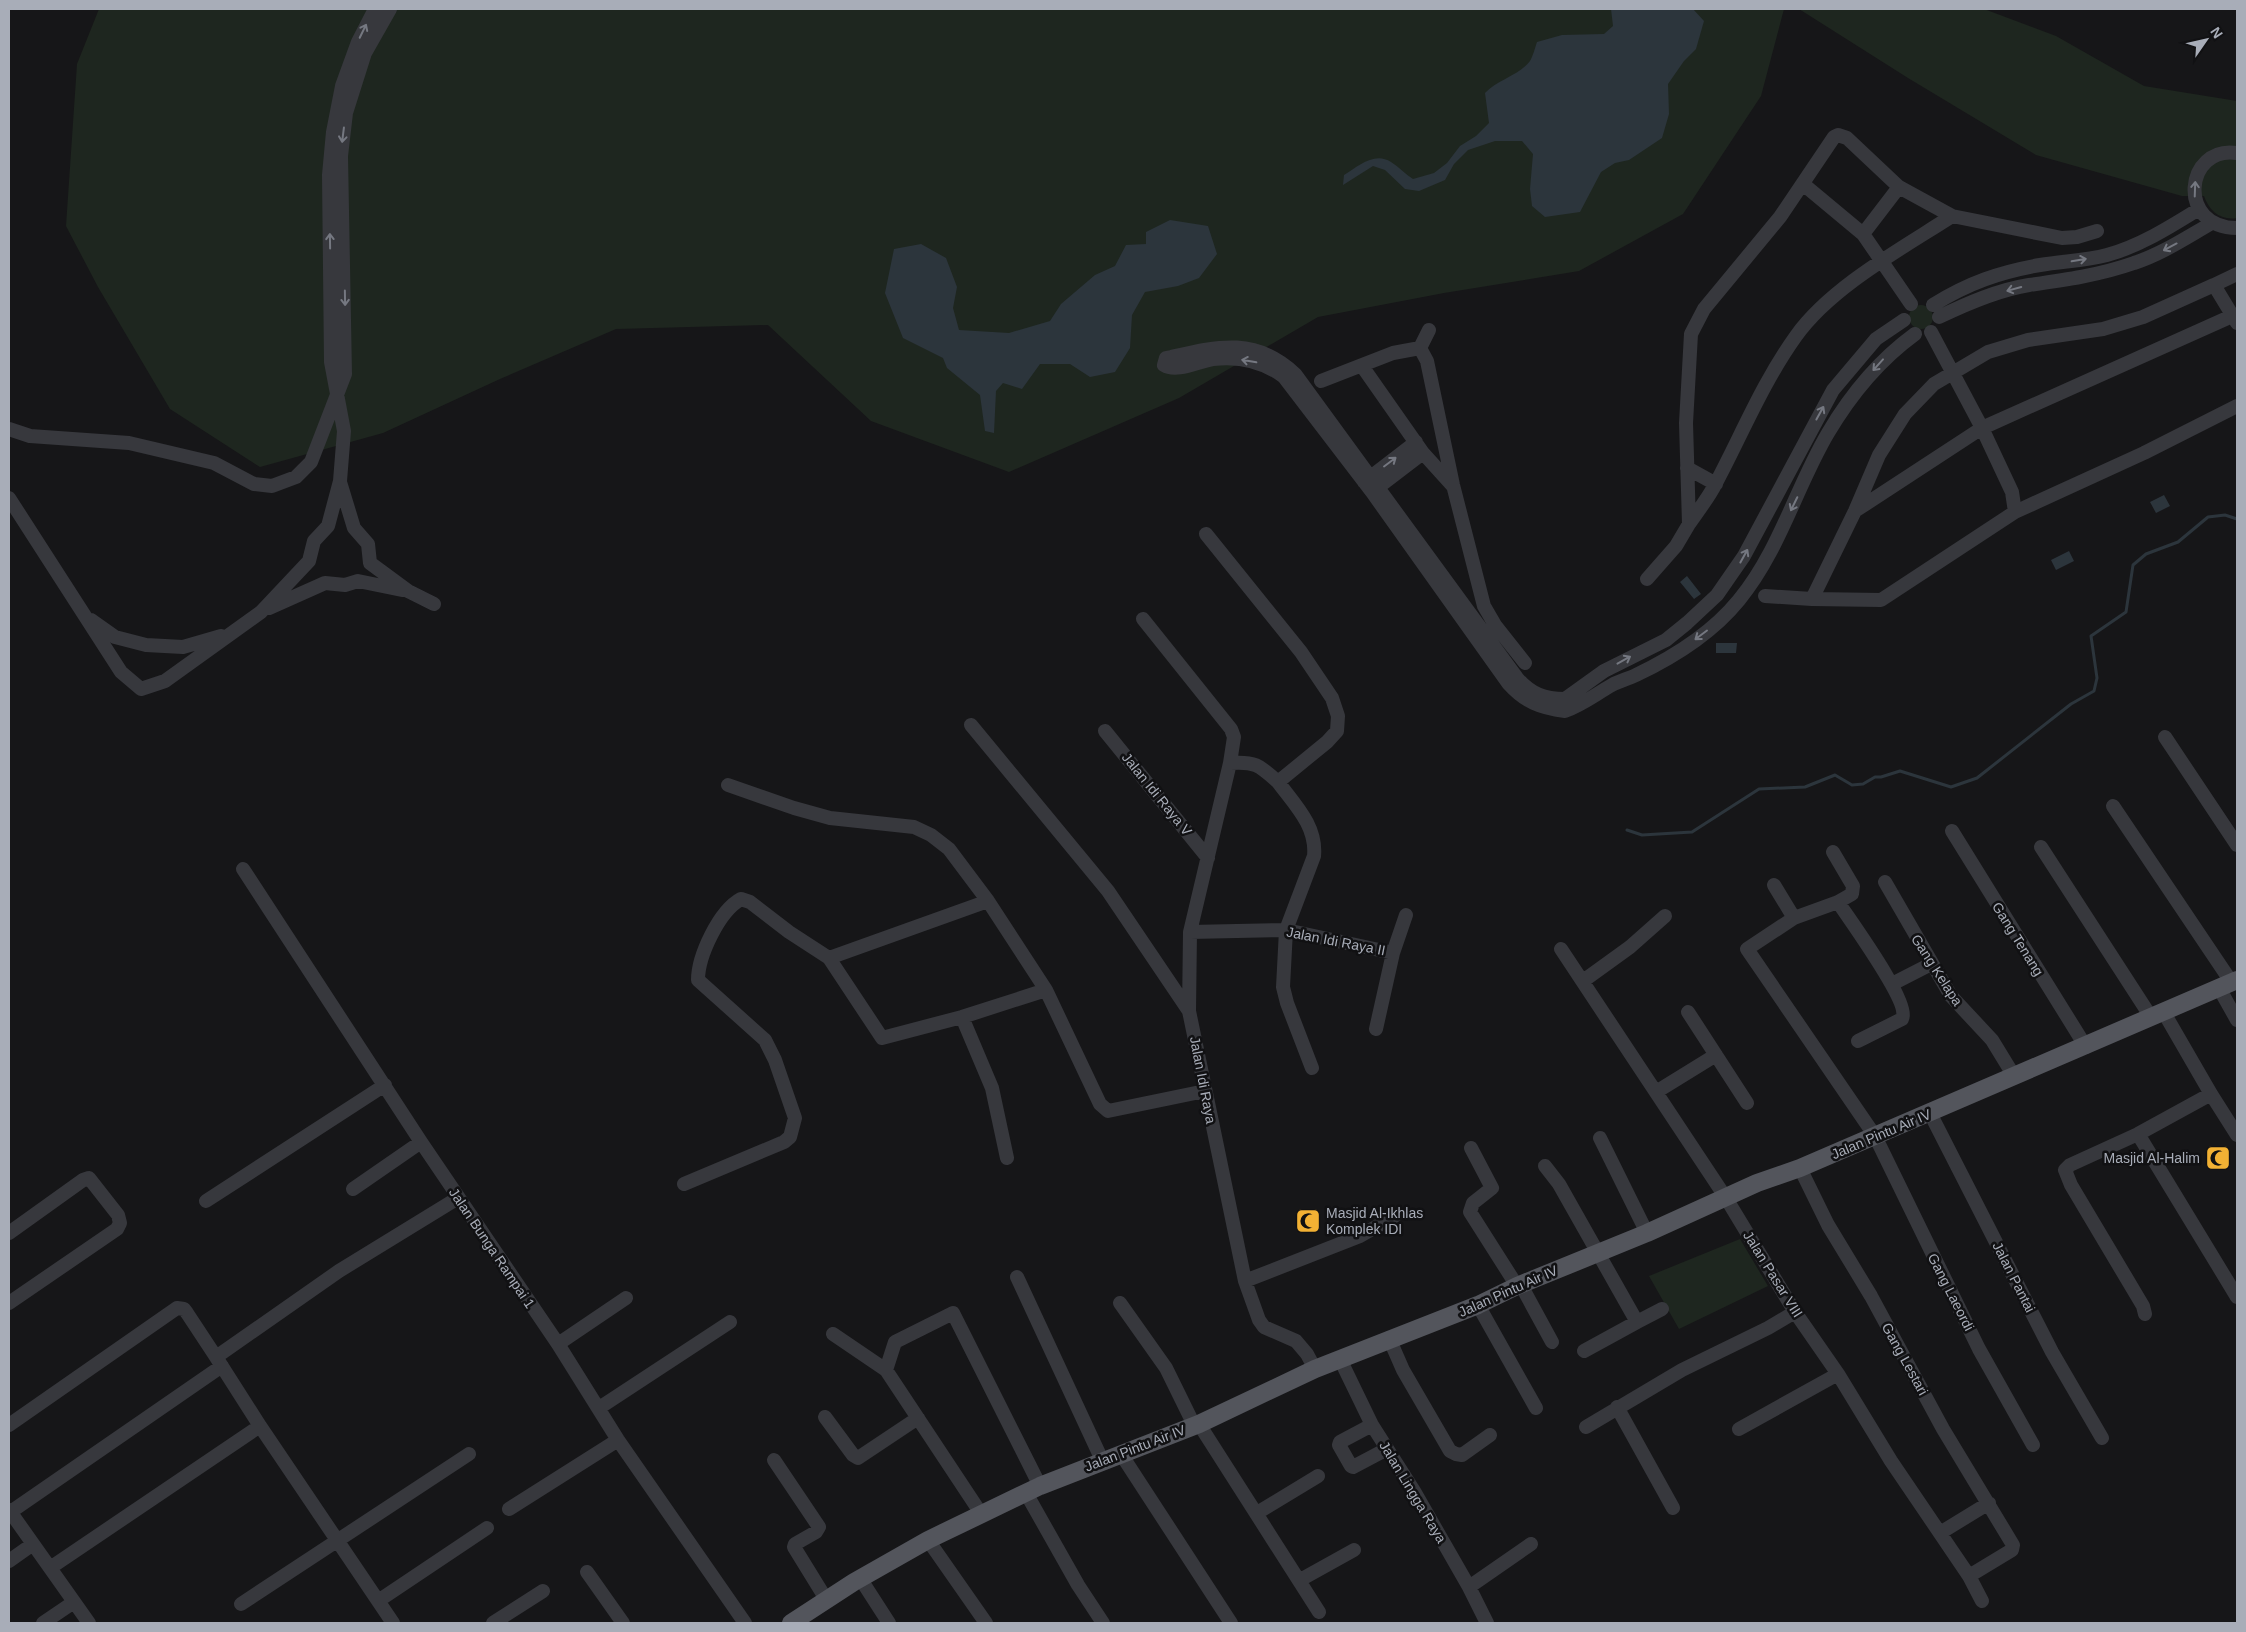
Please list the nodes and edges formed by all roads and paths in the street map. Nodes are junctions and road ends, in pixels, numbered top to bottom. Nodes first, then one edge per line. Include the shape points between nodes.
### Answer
1 (375, 9) edge
2 (390, 9) edge
3 (2237, 153) edge
4 (1803, 184) junction
5 (1899, 188) junction
6 (2199, 209) junction
7 (1952, 216) junction
8 (2212, 223) junction
9 (2237, 228) edge
10 (2097, 231) dead end
11 (1863, 234) junction
12 (1882, 260) junction
13 (2237, 274) edge
14 (2214, 285) junction
15 (1911, 304) junction
16 (1936, 311) junction
17 (2235, 319) edge
18 (1904, 320) junction
19 (1429, 330) dead end
20 (1931, 332) junction
21 (1915, 334) junction
22 (1420, 348) junction
23 (1362, 366) junction
24 (1952, 374) junction
25 (1321, 381) dead end
26 (338, 394) junction
27 (2237, 406) edge
28 (1982, 428) junction
29 (9, 429) edge
30 (1419, 448) junction
31 (1687, 468) junction
32 (340, 481) junction
33 (1716, 484) junction
34 (1371, 485) junction
35 (1452, 486) junction
36 (2012, 492) junction
37 (9, 498) edge
38 (2031, 505) junction
39 (1855, 511) junction
40 (2015, 512) junction
41 (1689, 524) junction
42 (1206, 534) dead end
43 (1436, 574) junction
44 (1647, 579) dead end
45 (408, 591) junction
46 (1765, 596) dead end
47 (1812, 599) junction
48 (434, 604) dead end
49 (261, 612) junction
50 (86, 617) junction
51 (1144, 619) dead end
52 (232, 633) junction
53 (168, 647) junction
54 (1525, 663) dead end
55 (1604, 671) junction
56 (177, 673) junction
57 (1613, 684) junction
58 (971, 725) dead end
59 (1105, 731) dead end
60 (2165, 737) dead end
61 (1230, 763) junction
62 (1278, 782) junction
63 (728, 785) dead end
64 (2112, 806) dead end
65 (1952, 831) dead end
66 (2237, 845) edge
67 (2041, 847) dead end
68 (1833, 852) dead end
69 (1208, 858) junction
70 (244, 869) dead end
71 (1885, 882) dead end
72 (1774, 884) dead end
73 (988, 901) junction
74 (1838, 902) junction
75 (1406, 914) dead end
76 (1665, 916) dead end
77 (1794, 918) junction
78 (1286, 930) junction
79 (1190, 932) junction
80 (1561, 949) dead end
81 (1393, 952) junction
82 (830, 958) junction
83 (1931, 964) junction
84 (1582, 982) junction
85 (1892, 984) junction
86 (2229, 984) edge
87 (1046, 990) junction
88 (1189, 1011) junction
89 (1688, 1012) dead end
90 (2157, 1014) junction
91 (962, 1017) junction
92 (2237, 1020) edge
93 (1376, 1029) dead end
94 (1858, 1041) dead end
95 (2086, 1046) junction
96 (1716, 1055) junction
97 (1312, 1068) dead end
98 (2014, 1076) junction
99 (384, 1085) junction
100 (1205, 1091) junction
101 (1656, 1092) junction
102 (2211, 1094) junction
103 (1747, 1102) dead end
104 (1930, 1113) junction
105 (2138, 1134) junction
106 (2237, 1135) edge
107 (1875, 1136) junction
108 (1600, 1138) dead end
109 (421, 1142) junction
110 (1471, 1148) dead end
111 (1007, 1158) dead end
112 (1544, 1166) dead end
113 (1800, 1168) junction
114 (684, 1184) dead end
115 (353, 1189) dead end
116 (458, 1198) junction
117 (1726, 1198) junction
118 (206, 1201) dead end
119 (1395, 1216) dead end
120 (9, 1233) edge
121 (1647, 1233) junction
122 (1598, 1252) junction
123 (1017, 1277) dead end
124 (1245, 1281) junction
125 (1519, 1285) junction
126 (2237, 1297) edge
127 (626, 1298) dead end
128 (9, 1303) edge
129 (1120, 1303) dead end
130 (1478, 1305) junction
131 (1662, 1309) dead end
132 (1795, 1312) junction
133 (2145, 1314) dead end
134 (730, 1322) dead end
135 (1636, 1322) junction
136 (834, 1334) dead end
137 (1389, 1338) junction
138 (1552, 1342) dead end
139 (558, 1344) junction
140 (1584, 1351) dead end
141 (1340, 1358) junction
142 (219, 1362) junction
143 (1315, 1369) junction
144 (886, 1370) junction
145 (1838, 1374) junction
146 (1617, 1407) junction
147 (599, 1408) junction
148 (1536, 1408) dead end
149 (825, 1417) dead end
150 (918, 1418) junction
151 (9, 1425) edge
152 (1197, 1425) junction
153 (1372, 1425) junction
154 (260, 1426) junction
155 (1586, 1427) dead end
156 (1739, 1429) dead end
157 (1490, 1435) dead end
158 (2102, 1438) dead end
159 (618, 1440) junction
160 (2033, 1445) dead end
161 (1387, 1449) junction
162 (469, 1454) dead end
163 (1121, 1454) junction
164 (774, 1460) dead end
165 (1102, 1460) junction
166 (1318, 1476) dead end
167 (1033, 1490) junction
168 (1989, 1504) junction
169 (1673, 1508) dead end
170 (509, 1509) dead end
171 (9, 1512) edge
172 (1257, 1513) junction
173 (982, 1515) junction
174 (487, 1528) dead end
175 (1940, 1533) junction
176 (928, 1540) junction
177 (338, 1541) junction
178 (32, 1544) junction
179 (1531, 1544) dead end
180 (1354, 1550) dead end
181 (9, 1561) edge
182 (50, 1568) junction
183 (587, 1572) dead end
184 (1969, 1576) junction
185 (860, 1578) junction
186 (1300, 1580) junction
187 (1469, 1587) junction
188 (542, 1591) dead end
189 (826, 1599) junction
190 (378, 1601) junction
191 (1982, 1601) dead end
192 (74, 1602) junction
193 (241, 1604) dead end
194 (1319, 1612) dead end
195 (43, 1623) edge
196 (90, 1623) edge
197 (393, 1623) edge
198 (493, 1623) edge
199 (623, 1623) edge
200 (745, 1623) edge
201 (791, 1623) edge
202 (889, 1623) edge
203 (986, 1623) edge
204 (1103, 1623) edge
205 (1231, 1623) edge
206 (1487, 1623) edge

26 -> 1 street via 331,362 329,175 332,132 342,86 358,42
2 -> 26 street via 365,53 346,113 341,156 346,351 345,374
6 -> 3 street via 2194,196 2194,183 2199,171 2218,155
4 - 5 street via 1830,140 1838,135 1847,138
4 - 11 street
4 - 31 street via 1704,309 1691,334
5 - 7 street
5 - 11 street
6 - 8 street
16 -> 6 street via 1960,288 2042,264 2106,255 2141,241
7 - 10 street via 2062,238
7 - 12 street
8 - 9 street
8 -> 16 street via 2134,264 2088,276 2028,285
11 - 12 street
12 - 15 street
12 - 33 street via 1833,298 1796,335 1744,426
13 - 14 street
14 - 17 street
14 - 24 street via 2111,327 2028,340 1988,352
15 - 16 street via 1922,300
15 - 18 street
16 - 20 street via 1937,326
17 - 28 street
18 - 21 street
55 -> 18 street via 1666,640 1717,595 1744,556 1833,390 1876,340
19 - 22 street
20 - 21 street
20 - 24 street
21 -> 57 street via 1879,363 1845,406 1827,434 1773,548 1739,600 1698,638 1659,663
22 - 23 street via 1393,353
22 - 35 street via 1427,361
23 - 25 street
23 - 30 street
24 - 28 street
24 - 39 street via 1934,384 1905,414 1879,455
26 - 29 street via 310,462 296,476 272,486 254,484 214,463 129,443 30,436
26 - 32 street via 344,431
27 - 38 street
28 - 36 street
28 - 39 street
30 - 34 street
30 - 35 street
31 - 33 street
31 - 41 street
32 - 45 street via 354,528 368,544 370,564
32 - 49 street via 328,526 314,541 309,561
33 - 41 street
34 -> 34 street via 1275,370 1257,362 1231,358 1173,368 1164,366 1164,361 1171,356 1229,346 1257,350 1279,360 1295,374
34 - 43 street
35 - 54 street via 1484,606
36 - 38 street
36 - 40 street
37 - 50 street
38 - 40 street
39 - 47 street
40 - 47 street via 1881,600
41 - 44 street via 1676,546
42 - 62 street via 1301,652 1332,698 1338,716 1337,731
43 - 55 street via 1532,692 1548,699 1565,700
43 - 57 street via 1508,682 1534,705 1565,711
45 - 48 street
45 - 49 street via 358,581 346,585 325,583
46 - 47 street
49 - 52 street
50 - 53 street via 115,637 146,646
50 - 56 street via 121,672 141,689
51 - 61 street, Jalan Idi Raya via 1231,729 1234,736
52 - 53 street via 183,647
52 - 56 street
53 - 56 street
55 - 57 street
58 - 88 street via 1108,891
59 - 69 street, Jalan Idi Raya V
60 - 66 street
61 - 62 street via 1258,764
61 - 69 street, Jalan Idi Raya
62 - 78 street via 1307,822 1315,845 1314,856
63 - 73 street via 830,818 914,826 949,849
64 - 86 street
65 - 95 street, Gang Tenang
67 - 90 street
68 - 74 street via 1853,886 1852,894
69 - 79 street, Jalan Idi Raya
70 - 99 street, Jalan Bunga Rampai 1
71 - 83 street, Gang Kelapa
72 - 77 street
73 - 82 street
73 - 87 street
74 - 77 street
74 - 85 street
75 - 81 street
76 - 84 street
77 - 107 street, Gang Laeordi via 1747,949
78 - 79 street, Jalan Idi Raya II
78 - 81 street, Jalan Idi Raya II
78 - 97 street via 1283,987 1286,1003
79 - 88 street, Jalan Idi Raya
80 - 84 street, Jalan Pasar VIII
81 - 93 street
82 - 91 street via 882,1038
82 - 114 street via 745,899 729,906 703,952 698,980 765,1040 793,1110 794,1128 784,1142
83 - 85 street
83 - 98 street, Gang Kelapa via 1959,1006 1992,1040
84 - 101 street, Jalan Pasar VIII
85 - 94 street via 1904,1011 1902,1019
86 - 90 main road, Jalan Pintu Air IV
86 - 92 street
87 - 91 street
87 - 100 street via 1100,1104 1108,1111
88 - 100 street, Jalan Idi Raya
89 - 96 street
90 - 95 main road, Jalan Pintu Air IV
90 - 102 street
91 - 111 street via 992,1088
95 - 98 main road, Jalan Pintu Air IV
96 - 101 street
96 - 103 street
98 - 104 main road, Jalan Pintu Air IV
99 - 109 street, Jalan Bunga Rampai 1
99 - 118 street
100 - 124 street, Jalan Idi Raya
101 - 117 street, Jalan Pasar VIII
102 - 105 street
102 - 106 street
104 - 107 main road, Jalan Pintu Air IV
104 - 158 street, Jalan Pantai via 2052,1352
105 - 126 street
105 - 133 street via 2070,1165 2065,1173
107 - 113 main road, Jalan Pintu Air IV
107 - 160 street, Gang Laeordi via 1980,1349
108 - 121 street
109 - 115 street
109 - 116 street, Jalan Bunga Rampai 1
110 - 125 street via 1492,1188 1473,1203 1470,1212
112 - 122 street via 1559,1184
113 - 117 main road, Jalan Pintu Air IV
113 - 168 street, Gang Lestari via 1828,1225
116 - 139 street, Jalan Bunga Rampai 1
116 - 142 street via 339,1271
117 - 121 main road, Jalan Pintu Air IV
117 - 132 street, Jalan Pasar VIII
119 - 124 street via 1360,1236
120 - 128 street via 89,1178 120,1219 117,1229
121 - 122 main road, Jalan Pintu Air IV
122 - 125 main road, Jalan Pintu Air IV
122 - 135 street
123 - 165 street
124 - 143 street, Jalan Idi Raya via 1264,1327 1296,1341
125 - 130 main road, Jalan Pintu Air IV
125 - 138 street
127 - 139 street
129 - 152 street via 1166,1368
130 - 137 main road, Jalan Pintu Air IV
130 - 148 street
131 - 135 street
132 - 145 street, Jalan Pasar VIII
132 - 146 street
134 - 147 street
135 - 140 street
136 - 144 street
137 - 141 main road, Jalan Pintu Air IV
137 - 157 street via 1403,1370 1450,1450 1462,1455
139 - 147 street, Jalan Bunga Rampai 1
141 - 143 main road, Jalan Pintu Air IV
141 - 153 street, Jalan Lingga Raya
142 - 151 street via 184,1309 177,1308
142 - 154 street
142 - 171 street
143 - 152 main road, Jalan Pintu Air IV
144 - 150 street
144 - 167 street via 895,1342 953,1313
145 - 156 street
145 - 175 street, Jalan Pasar VIII
146 - 155 street
146 - 169 street
147 - 159 street, Jalan Bunga Rampai 1
149 - 150 street via 858,1458
150 - 173 street
152 - 163 main road, Jalan Pintu Air IV
152 - 172 street
153 - 161 street, Jalan Lingga Raya
153 - 161 street via 1340,1442 1351,1466 1361,1465
154 - 177 street
154 - 182 street
159 - 170 street
159 - 200 street, Jalan Bunga Rampai 1
161 - 187 street, Jalan Lingga Raya
162 - 177 street
163 - 165 main road, Jalan Pintu Air IV
163 - 205 street
164 - 189 street via 819,1527 794,1547
165 - 167 main road, Jalan Pintu Air IV
166 - 172 street
167 - 173 main road, Jalan Pintu Air IV
167 - 204 street via 1078,1585
168 - 175 street
168 - 184 street, Gang Lestari via 2014,1548
171 - 178 street
172 - 186 street
173 - 176 main road, Jalan Pintu Air IV
174 - 190 street
175 - 184 street, Jalan Pasar VIII
176 - 185 main road, Jalan Pintu Air IV
176 - 203 street
177 - 190 street
177 - 193 street
178 - 181 street
178 - 182 street
179 - 187 street
180 - 186 street
182 - 192 street
183 - 199 street
184 - 191 street, Jalan Pasar VIII
185 - 189 main road, Jalan Pintu Air IV
185 - 202 street
186 - 194 street
187 - 206 street, Jalan Lingga Raya
188 - 198 street
189 - 201 main road, Jalan Pintu Air IV
190 - 197 street
192 - 195 street
192 - 196 street

